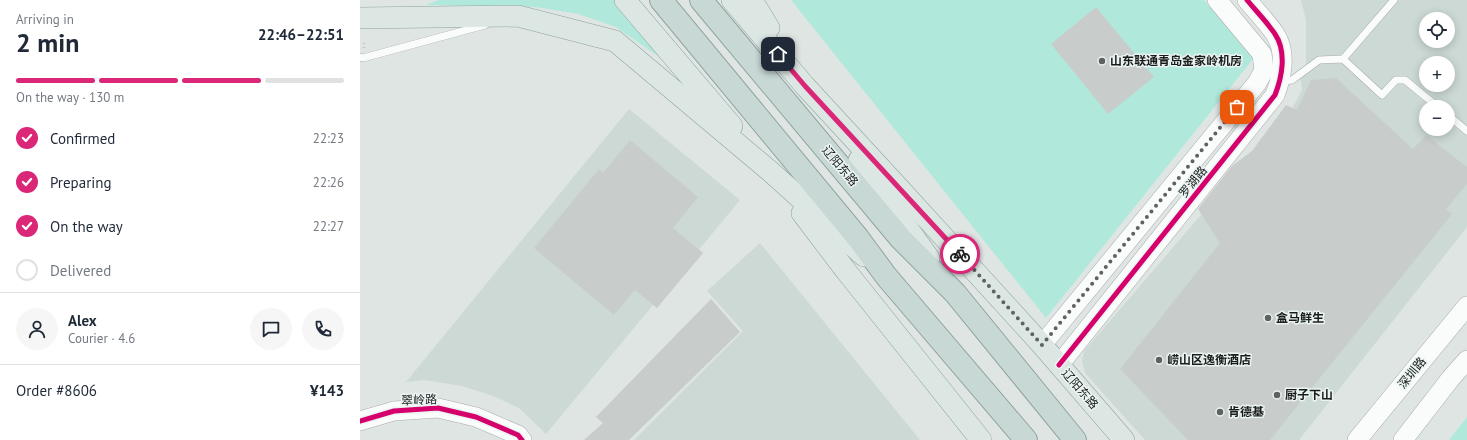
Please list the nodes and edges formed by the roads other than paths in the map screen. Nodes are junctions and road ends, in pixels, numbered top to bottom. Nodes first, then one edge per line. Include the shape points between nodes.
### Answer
1 (625, 0) edge
2 (661, 0) edge
3 (701, 0) edge
4 (732, 0) edge
5 (752, 0) edge
6 (1217, 0) edge
7 (1247, 0) edge
8 (1394, 0) edge
9 (518, 16) junction
10 (360, 18) edge
11 (360, 57) edge
12 (1343, 60) junction
13 (1280, 82) junction
14 (805, 86) junction
15 (1429, 100) edge
16 (1455, 121) edge
17 (1467, 131) edge
18 (770, 172) junction
19 (886, 276) junction
20 (955, 293) junction
21 (1467, 306) edge
22 (1042, 345) junction
23 (1467, 360) edge
24 (1059, 365) junction
25 (360, 421) edge
26 (522, 440) edge
27 (981, 440) edge
28 (1026, 440) edge
29 (1075, 440) edge
30 (1124, 440) edge
31 (1357, 440) edge
32 (1403, 440) edge

1 - 18 main road
2 - 19 highway via 858,238
3 - 20 highway, 辽阳东路 via 901,239
4 - 14 main road, 辽阳东路
5 - 14 main road
6 - 22 street via 1262,54 1264,70 1257,83
7 - 13 street, 罗湖路 via 1276,35 1282,51
8 - 12 lane
9 - 10 main road
9 - 11 lane
9 - 18 main road via 615,41
12 - 13 lane via 1319,60 1292,80
12 - 15 lane via 1382,95 1396,80 1405,80
13 - 24 street, 罗湖路 via 1275,95
14 - 20 main road
14 - 22 main road, 辽阳东路
16 - 17 lane
18 - 19 main road
18 - 27 main road
19 - 28 highway
20 - 29 highway, 辽阳东路
21 - 31 street, 深圳路
22 - 24 main road, 辽阳东路
23 - 32 street
24 - 30 main road, 辽阳东路
25 - 26 street, 翠岭路 via 394,411 438,408 476,417 518,435

